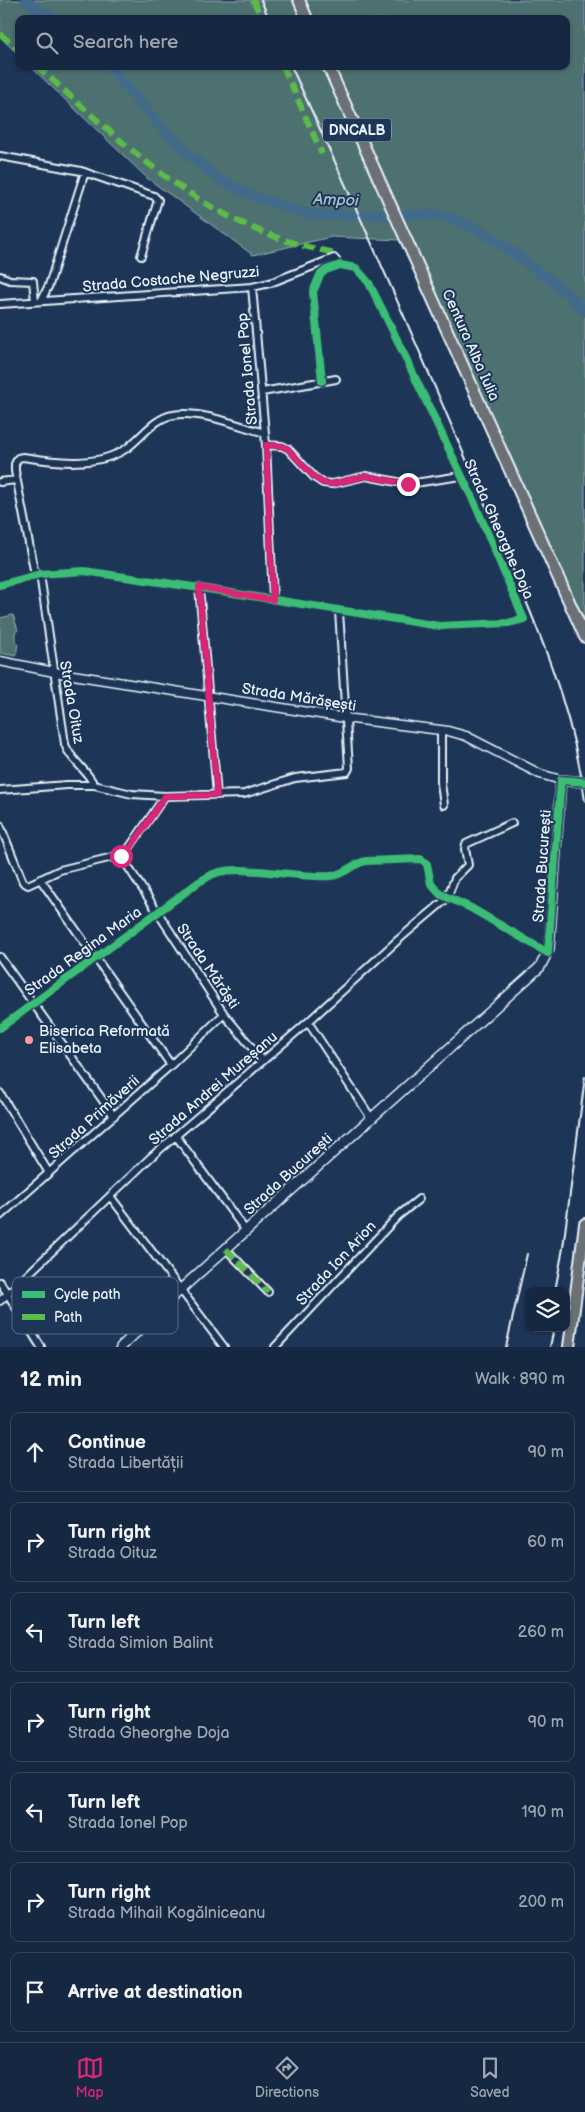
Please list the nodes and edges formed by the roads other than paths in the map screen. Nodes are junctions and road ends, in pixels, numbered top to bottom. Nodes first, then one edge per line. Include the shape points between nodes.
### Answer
1 (299, 0) edge
2 (305, 15) edge
3 (330, 70) edge
4 (0, 156) edge
5 (85, 172) junction
6 (141, 256) dead end
7 (340, 265) junction
8 (0, 276) edge
9 (252, 287) junction
10 (38, 302) junction
11 (0, 304) edge
12 (336, 379) dead end
13 (322, 381) junction
14 (262, 392) junction
15 (266, 433) junction
16 (266, 445) junction
17 (461, 476) junction
18 (16, 480) junction
19 (0, 482) edge
20 (38, 574) junction
21 (0, 585) edge
22 (199, 587) junction
23 (273, 600) junction
24 (338, 611) junction
25 (585, 638) edge
26 (0, 661) edge
27 (54, 672) junction
28 (209, 696) junction
29 (345, 718) junction
30 (441, 730) junction
31 (561, 780) junction
32 (585, 782) edge
33 (94, 785) junction
34 (0, 790) edge
35 (217, 795) junction
36 (165, 796) junction
37 (444, 805) dead end
38 (512, 823) dead end
39 (0, 825) edge
40 (121, 856) junction
41 (40, 879) junction
42 (447, 898) junction
43 (158, 914) junction
44 (548, 953) junction
45 (0, 957) edge
46 (95, 958) junction
47 (33, 1003) junction
48 (224, 1014) junction
49 (308, 1022) junction
50 (0, 1028) edge
51 (263, 1061) junction
52 (171, 1064) junction
53 (0, 1093) edge
54 (114, 1116) junction
55 (371, 1118) junction
56 (176, 1136) junction
57 (50, 1173) junction
58 (110, 1196) junction
59 (419, 1199) dead end
60 (0, 1216) edge
61 (585, 1224) edge
62 (246, 1231) junction
63 (226, 1248) junction
64 (26, 1277) edge
65 (172, 1277) edge
66 (0, 1282) edge
67 (178, 1285) edge
68 (181, 1289) junction
69 (12, 1290) edge
70 (178, 1292) edge
71 (268, 1292) dead end
72 (8, 1294) junction
73 (0, 1301) edge
74 (12, 1301) edge
75 (32, 1334) edge
76 (134, 1334) edge
77 (40, 1347) edge
78 (121, 1347) edge
79 (224, 1347) edge
80 (275, 1347) edge
81 (569, 1347) edge

1 - 2 main road
3 - 25 main road, Centura Alba Iulia / DNCALB
4 - 5 street
5 - 6 street via 158,200
5 - 10 street via 48,286
7 - 9 street, Strada Costache Negruzzi via 334,258
7 - 13 street via 320,275 313,292
7 - 17 street, Strada Gheorghe Doja via 356,268 368,283 392,327
8 - 10 street via 33,281
9 - 10 street, Strada Costache Negruzzi
9 - 14 street, Strada Ionel Pop
10 - 11 street, Strada Costache Negruzzi
12 - 13 street
13 - 14 street
14 - 15 street, Strada Ionel Pop
15 - 16 street, Strada Ionel Pop
15 - 18 street via 223,421 172,415 159,420 127,448 111,456 60,462 18,458
16 - 17 street via 288,449 323,483 366,476 408,484
16 - 23 street, Strada Ionel Pop
17 - 24 street, Strada Gheorghe Doja via 524,620 450,627
18 - 19 street
18 - 20 street, Strada Oituz
20 - 21 street, Strada Gheorghe Doja
20 - 22 street, Strada Gheorghe Doja via 84,571
20 - 27 street, Strada Oituz
22 - 23 street, Strada Gheorghe Doja
22 - 28 street
23 - 24 street, Strada Gheorghe Doja
24 - 29 street
26 - 27 street, Strada Mărășești
27 - 28 street, Strada Mărășești
27 - 33 street, Strada Oituz via 67,750
28 - 29 street, Strada Mărășești
28 - 35 street
29 - 30 street, Strada Mărășești
29 - 35 street via 349,771 283,781 251,793
30 - 31 street, Strada Mărășești via 466,736 540,774
30 - 37 street
31 - 32 main road, Strada Mărășești
31 - 44 main road, Strada București
33 - 34 street via 43,785
33 - 36 street via 132,794
35 - 36 street
36 - 40 street via 130,849
38 - 42 street, Strada Andrei Mureșanu via 466,844 468,865 455,878
39 - 41 street via 26,884
40 - 41 street via 71,867
40 - 43 street, Strada Mărăști
41 - 46 street
42 - 43 street, Strada Regina Maria via 431,884 426,864 421,860 366,861 332,876 223,872 199,882
42 - 44 street via 471,908
42 - 49 street, Strada Andrei Mureșanu
43 - 46 street, Strada Regina Maria
43 - 48 street, Strada Mărăști
44 - 55 main road, Strada București via 535,973
45 - 47 street
46 - 47 street, Strada Regina Maria
46 - 52 street
47 - 50 street, Strada Regina Maria
47 - 54 street
48 - 51 street, Strada Mărăști
48 - 52 street, Strada Primăverii
49 - 51 street, Strada Andrei Mureșanu
49 - 55 street
51 - 56 street, Strada Andrei Mureșanu
52 - 54 street, Strada Primăverii
53 - 57 street
54 - 57 street, Strada Primăverii
55 - 62 main road, Strada București
56 - 58 street, Strada Andrei Mureșanu
56 - 62 street
57 - 60 street, Strada Primăverii
58 - 64 street, Strada Andrei Mureșanu
58 - 65 street
59 - 80 street, Strada Ion Arion via 398,1216
61 - 81 main road
62 - 63 main road, Strada București
63 - 68 main road, Strada București
63 - 71 street
66 - 72 street
67 - 68 street
68 - 70 main road, Strada București
68 - 79 street
69 - 72 street, Strada Andrei Mureșanu
72 - 73 street, Strada Andrei Mureșanu
72 - 74 street
75 - 77 street
76 - 78 main road, Strada București

